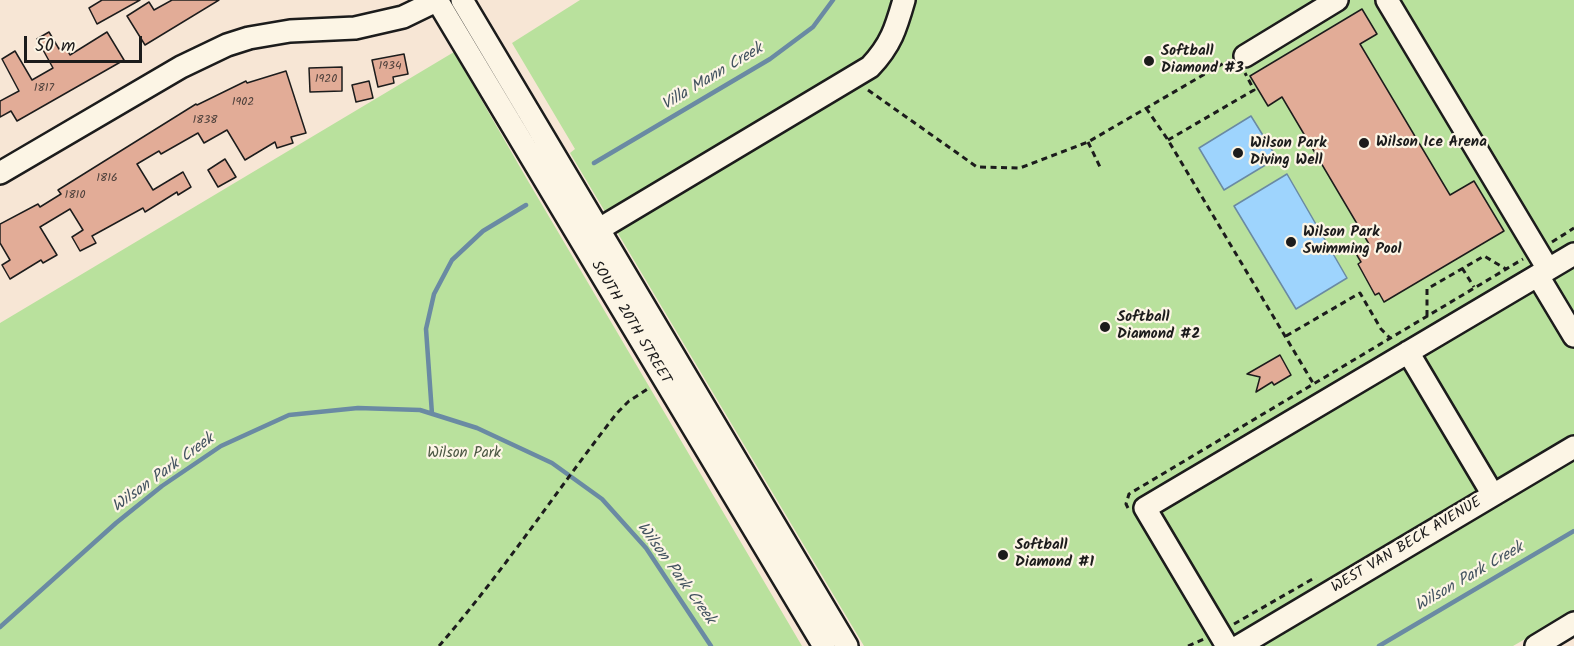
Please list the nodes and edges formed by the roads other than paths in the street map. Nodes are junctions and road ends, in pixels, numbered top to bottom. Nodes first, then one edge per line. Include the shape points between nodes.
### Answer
1 (437, 0) edge
2 (462, 0) edge
3 (904, 0) edge
4 (1337, 0) edge
5 (1387, 0) edge
6 (1240, 56) road end
7 (0, 173) edge
8 (590, 236) junction
9 (1574, 254) edge
10 (1543, 272) junction
11 (1574, 336) edge
12 (1408, 352) junction
13 (675, 378) junction
14 (1574, 447) edge
15 (1493, 495) junction
16 (1574, 623) edge
17 (1223, 639) edge
18 (824, 646) edge
19 (847, 646) edge
20 (1239, 646) edge
21 (1536, 646) edge

1 - 7 street via 403,17 355,28 290,31 227,45 181,67
1 - 8 street, SOUTH 20TH STREET
2 - 8 street, SOUTH 20TH STREET
3 - 8 street via 894,34 870,67
4 - 6 street
5 - 10 street
8 - 13 street, SOUTH 20TH STREET
9 - 10 street
10 - 11 street
10 - 12 street
12 - 15 street
12 - 17 street via 1145,508
13 - 18 street, SOUTH 20TH STREET
13 - 19 street, SOUTH 20TH STREET
14 - 15 street, WEST VAN BECK AVENUE
15 - 20 street, WEST VAN BECK AVENUE
16 - 21 street

